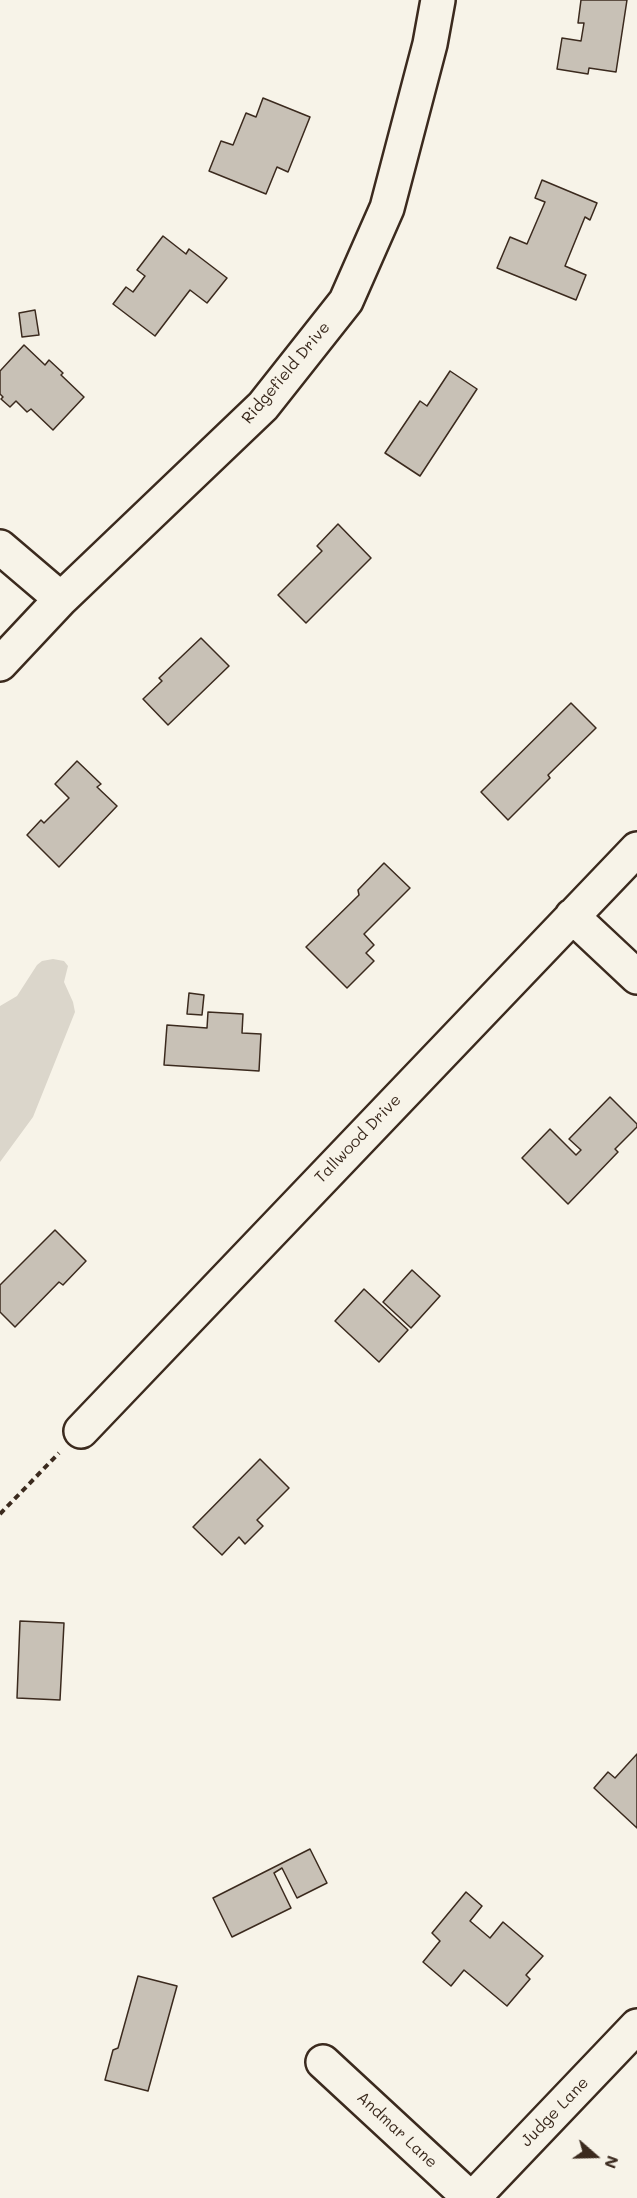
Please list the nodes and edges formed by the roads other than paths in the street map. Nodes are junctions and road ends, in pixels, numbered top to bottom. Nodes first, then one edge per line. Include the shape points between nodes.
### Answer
1 (438, 0) edge
2 (0, 547) edge
3 (61, 599) junction
4 (0, 664) edge
5 (637, 849) edge
6 (572, 916) junction
7 (637, 977) edge
8 (81, 1431) road end
9 (637, 2026) edge
10 (323, 2062) dead end
11 (472, 2198) edge

1 - 3 street, Ridgefield Drive via 387,208 346,301 263,406
2 - 3 street
3 - 4 street, Ridgefield Drive
5 - 6 street, Tallwood Drive
6 - 7 street
6 - 8 street, Tallwood Drive
9 - 11 street, Judge Lane
10 - 11 street, Andmar Lane

